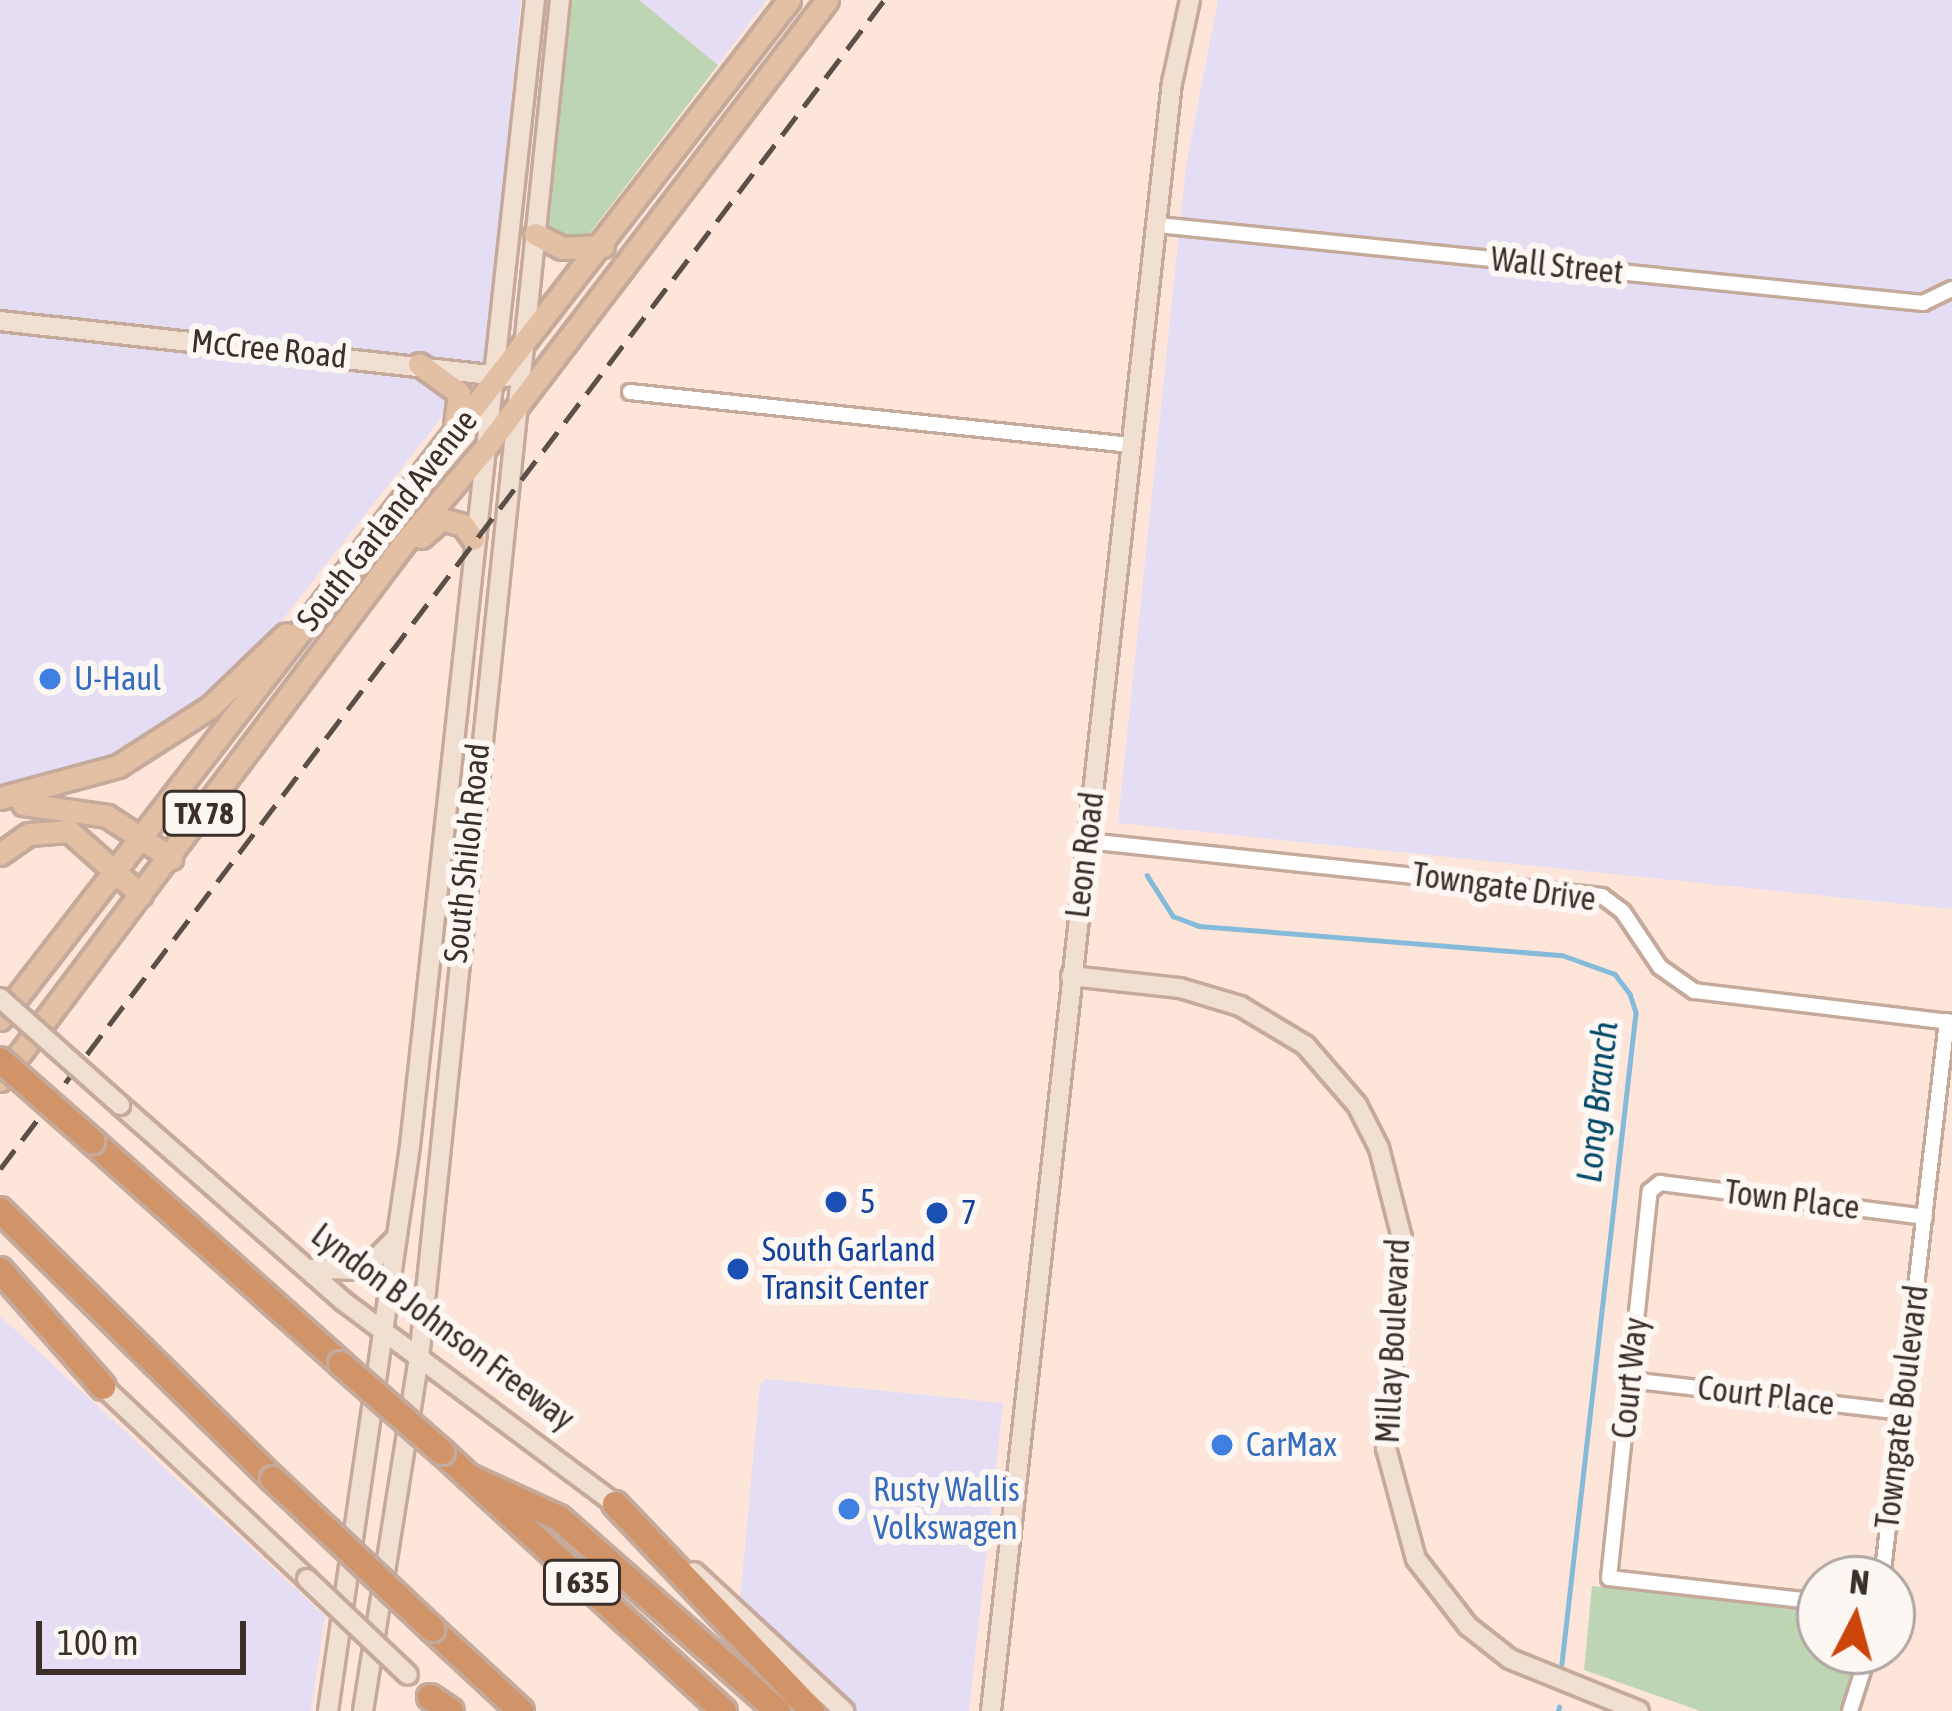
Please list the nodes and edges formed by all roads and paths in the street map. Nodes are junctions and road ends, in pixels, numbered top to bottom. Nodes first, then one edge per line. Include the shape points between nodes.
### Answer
1 (536, 0) edge
2 (560, 0) edge
3 (789, 0) edge
4 (827, 0) edge
5 (1190, 0) edge
6 (1158, 225) junction
7 (535, 234) junction
8 (602, 246) junction
9 (1952, 289) edge
10 (0, 322) edge
11 (524, 346) junction
12 (418, 364) junction
13 (498, 376) junction
14 (529, 379) junction
15 (630, 392) dead end
16 (519, 404) junction
17 (450, 440) junction
18 (1131, 445) junction
19 (486, 447) junction
20 (473, 539) junction
21 (404, 543) junction
22 (341, 578) junction
23 (0, 800) edge
24 (141, 836) junction
25 (1087, 841) junction
26 (0, 854) edge
27 (171, 857) junction
28 (108, 864) junction
29 (436, 894) junction
30 (141, 895) junction
31 (455, 965) junction
32 (1071, 976) junction
33 (0, 998) edge
34 (0, 1019) edge
35 (1949, 1022) edge
36 (0, 1060) edge
37 (0, 1080) edge
38 (410, 1146) junction
39 (436, 1149) junction
40 (1660, 1184) joint
41 (0, 1210) edge
42 (1925, 1217) junction
43 (398, 1235) junction
44 (306, 1267) junction
45 (3, 1280) edge
46 (386, 1333) junction
47 (419, 1359) junction
48 (1630, 1380) junction
49 (104, 1388) joint
50 (1902, 1412) junction
51 (469, 1477) junction
52 (615, 1504) junction
53 (1885, 1555) edge
54 (1796, 1599) edge
55 (1864, 1675) edge
56 (1860, 1694) junction
57 (795, 1705) edge
58 (329, 1706) edge
59 (442, 1706) edge
60 (364, 1708) edge
61 (521, 1711) edge
62 (724, 1711) edge
63 (844, 1711) edge
64 (991, 1711) edge
65 (1640, 1711) edge
66 (1850, 1711) edge
67 (1864, 1711) edge

1 - 13 main road, South Shiloh Road
2 - 7 main road
3 - 8 main road, South Garland Avenue / TX 78
4 - 14 main road, South Garland Avenue / TX 78
5 - 6 main road, Leon Road via 1174,68
6 - 9 street, Wall Street via 1923,303
6 - 18 main road, Leon Road
7 - 8 main road via 562,248
7 - 11 main road
8 - 11 main road, South Garland Avenue / TX 78
10 - 12 main road, McCree Road
11 - 13 main road, South Garland Avenue / TX 78
11 - 14 main road
12 - 13 main road, McCree Road
12 - 17 main road via 459,393
13 - 14 main road, McCree Road
13 - 17 main road, South Garland Avenue / TX 78
13 - 19 main road, South Shiloh Road
14 - 16 main road, South Garland Avenue / TX 78
15 - 18 street
16 - 19 main road, South Garland Avenue / TX 78
16 - 31 main road, South Shiloh Road
17 - 22 main road, South Garland Avenue / TX 78
18 - 25 main road, Leon Road
19 - 20 main road, South Shiloh Road
19 - 21 main road, South Garland Avenue / TX 78
20 - 21 main road via 463,525 442,519
20 - 29 main road, South Shiloh Road
21 - 27 main road, South Garland Avenue / TX 78
22 - 23 main road via 246,676 171,735 79,780
22 - 24 main road, South Garland Avenue / TX 78
23 - 24 main road via 76,807
24 - 27 main road
24 - 28 main road, South Garland Avenue / TX 78
25 - 32 main road, Leon Road
25 - 35 street, Towngate Drive via 1602,896 1623,912 1660,967 1694,991
26 - 28 main road via 29,835 59,831 79,835
27 - 30 main road, South Garland Avenue / TX 78
28 - 30 main road
28 - 34 main road, South Garland Avenue / TX 78 via 90,904
29 - 31 main road via 447,910 445,957
29 - 38 main road, South Shiloh Road
30 - 37 main road, South Garland Avenue / TX 78
31 - 39 main road, South Shiloh Road
32 - 64 main road, Leon Road
32 - 65 main road, Millay Boulevard via 1180,988 1240,1006 1305,1045 1357,1105 1379,1148 1402,1238 1386,1448 1416,1559 1488,1644 1551,1680
33 - 44 main road, Lyndon B Johnson Freeway, bridge
35 - 42 street, Towngate Boulevard
36 - 51 highway, I 635, bridge
38 - 39 main road
38 - 43 main road, South Shiloh Road
39 - 47 main road, South Shiloh Road
40 - 42 street, Town Place
40 - 48 street, Court Way via 1650,1191
41 - 61 highway, bridge
42 - 50 street, Towngate Boulevard
43 - 44 main road via 364,1270
43 - 46 main road, South Shiloh Road
44 - 46 main road, Lyndon B Johnson Freeway
45 - 49 highway
46 - 47 main road, Lyndon B Johnson Freeway
46 - 58 main road, South Shiloh Road
47 - 52 main road, Lyndon B Johnson Freeway
47 - 60 main road, South Shiloh Road
48 - 50 street, Court Place
48 - 54 street, Court Way via 1609,1578
49 - 59 main road, bridge
50 - 53 street, Towngate Boulevard
51 - 57 highway via 559,1518
51 - 62 highway, I 635
52 - 57 highway
52 - 63 main road, Lyndon B Johnson Freeway
55 - 56 street
56 - 66 street
56 - 67 street
58 - 60 main road

